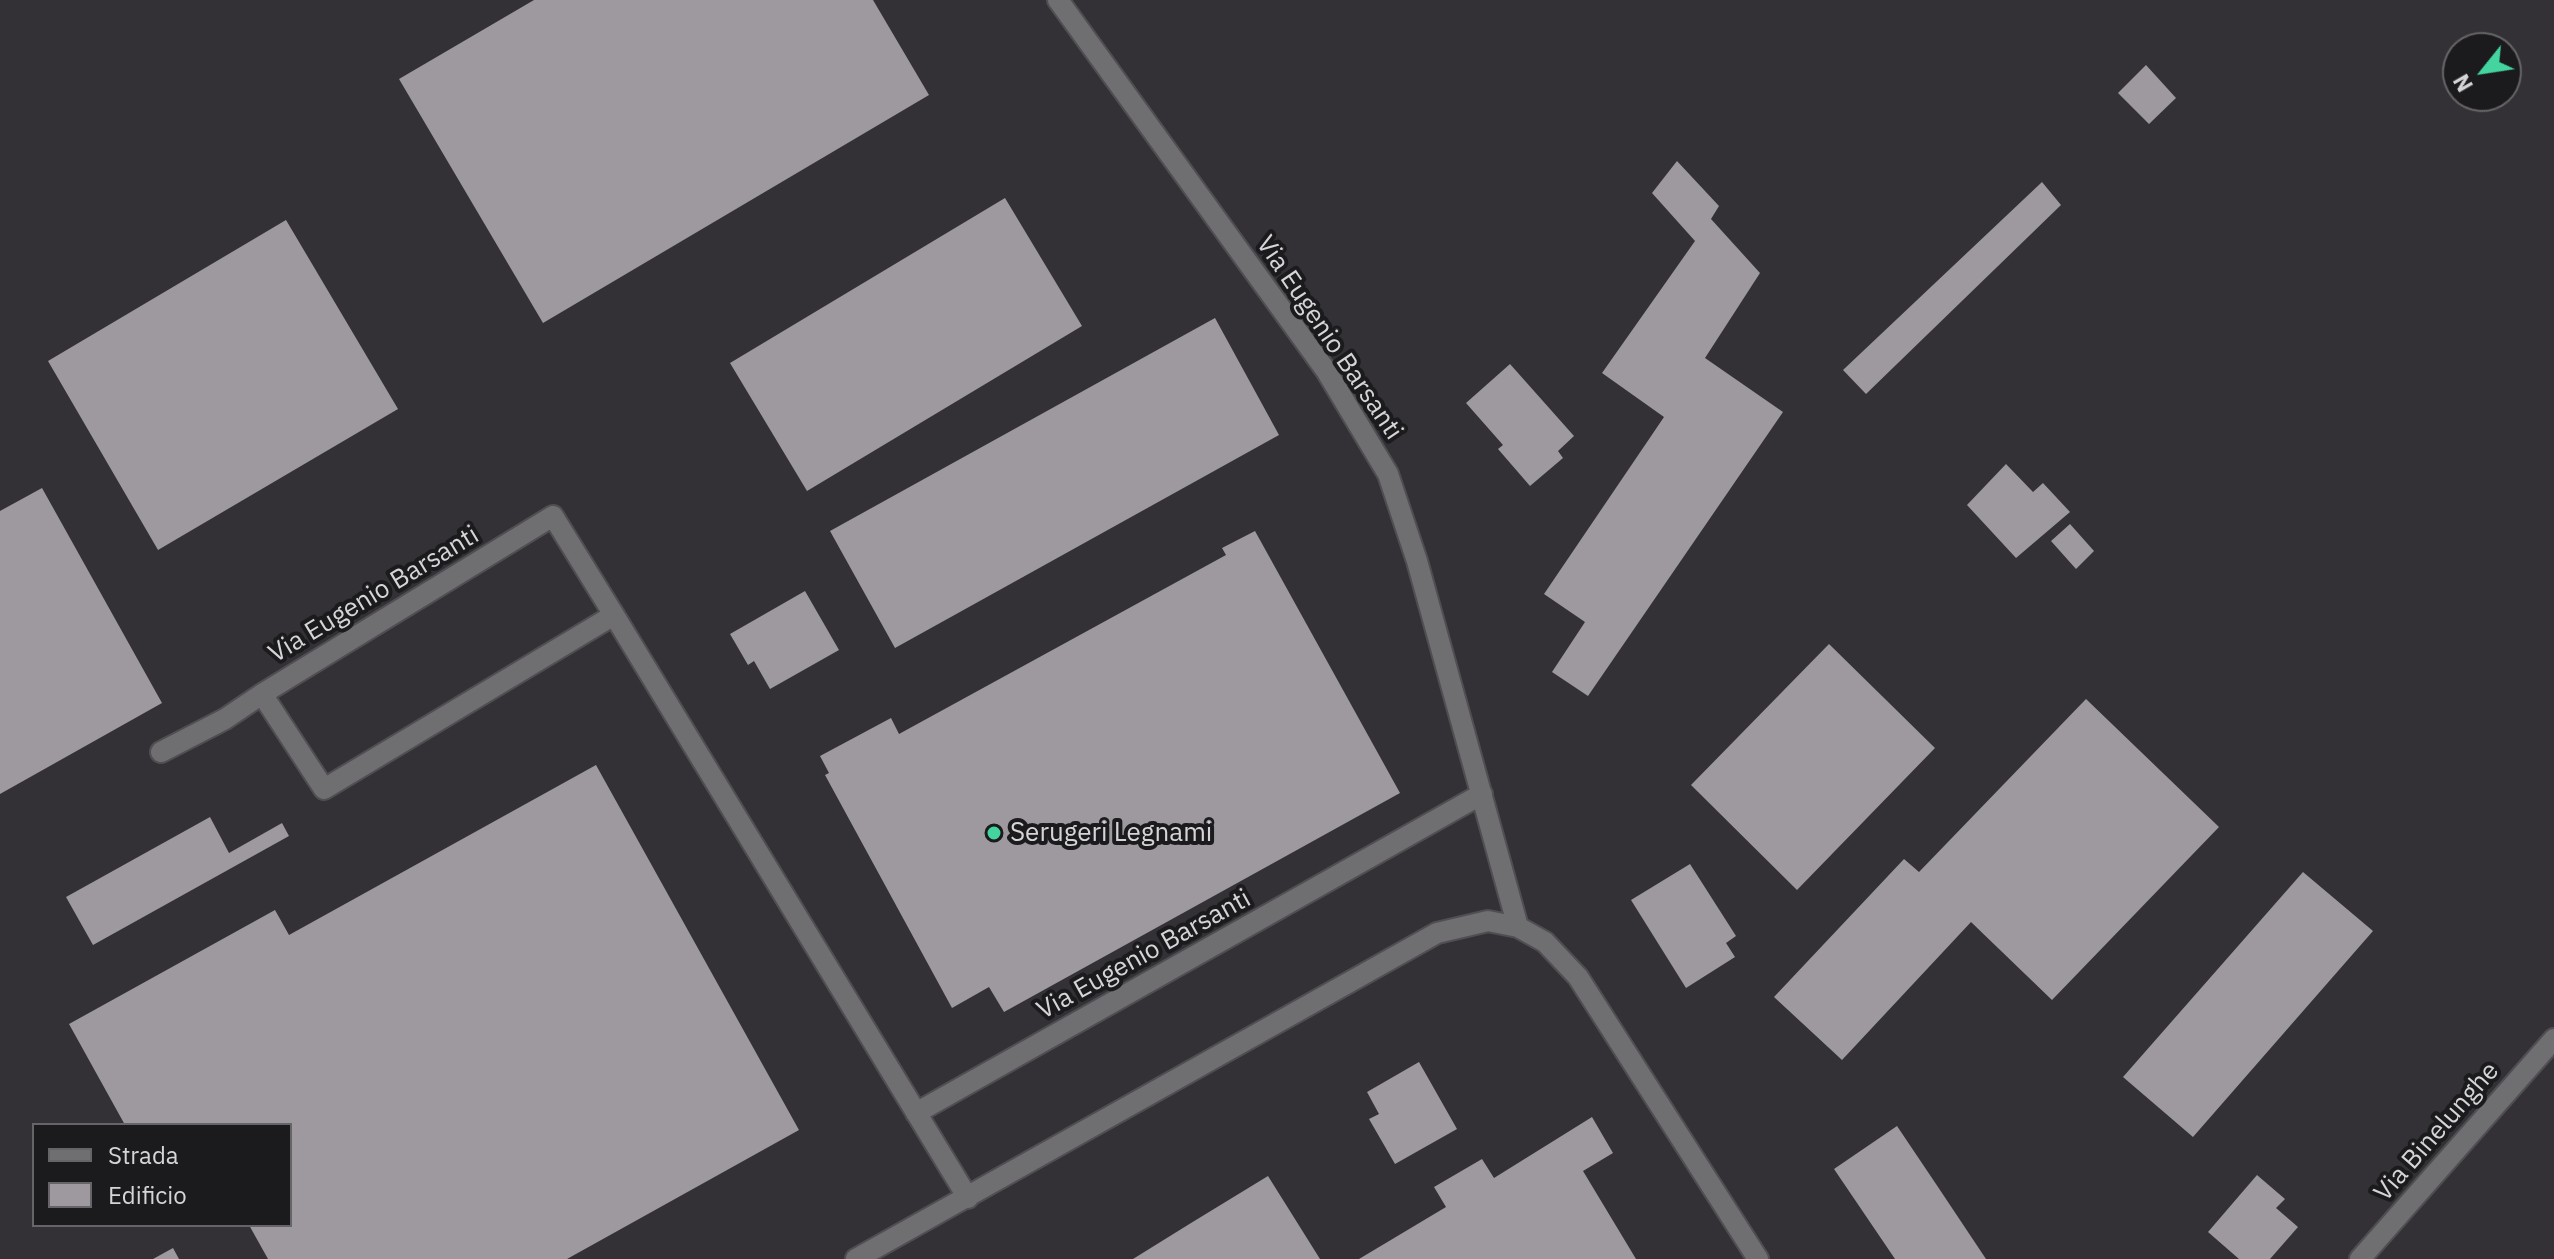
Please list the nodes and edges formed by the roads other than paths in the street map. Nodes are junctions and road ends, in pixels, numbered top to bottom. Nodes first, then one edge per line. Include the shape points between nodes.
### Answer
1 (1058, 0) edge
2 (614, 615) junction
3 (262, 694) junction
4 (161, 752) dead end
5 (1482, 794) junction
6 (1518, 927) junction
7 (2554, 1039) edge
8 (916, 1113) junction
9 (968, 1198) junction
10 (856, 1259) edge
11 (1758, 1259) edge
12 (2360, 1259) edge

1 - 5 street, Via Eugenio Barsanti via 1327,372 1388,474
2 - 3 street, Via Eugenio Barsanti via 324,789
2 - 3 street, Via Eugenio Barsanti via 553,516
2 - 8 street, Via Eugenio Barsanti
3 - 4 street
5 - 6 street, Via Eugenio Barsanti
5 - 8 street, Via Eugenio Barsanti
6 - 9 street via 1488,921 1437,933
6 - 11 street via 1545,942 1578,977
7 - 12 street, Via Binelunghe
8 - 9 street, Via Eugenio Barsanti
9 - 10 street

